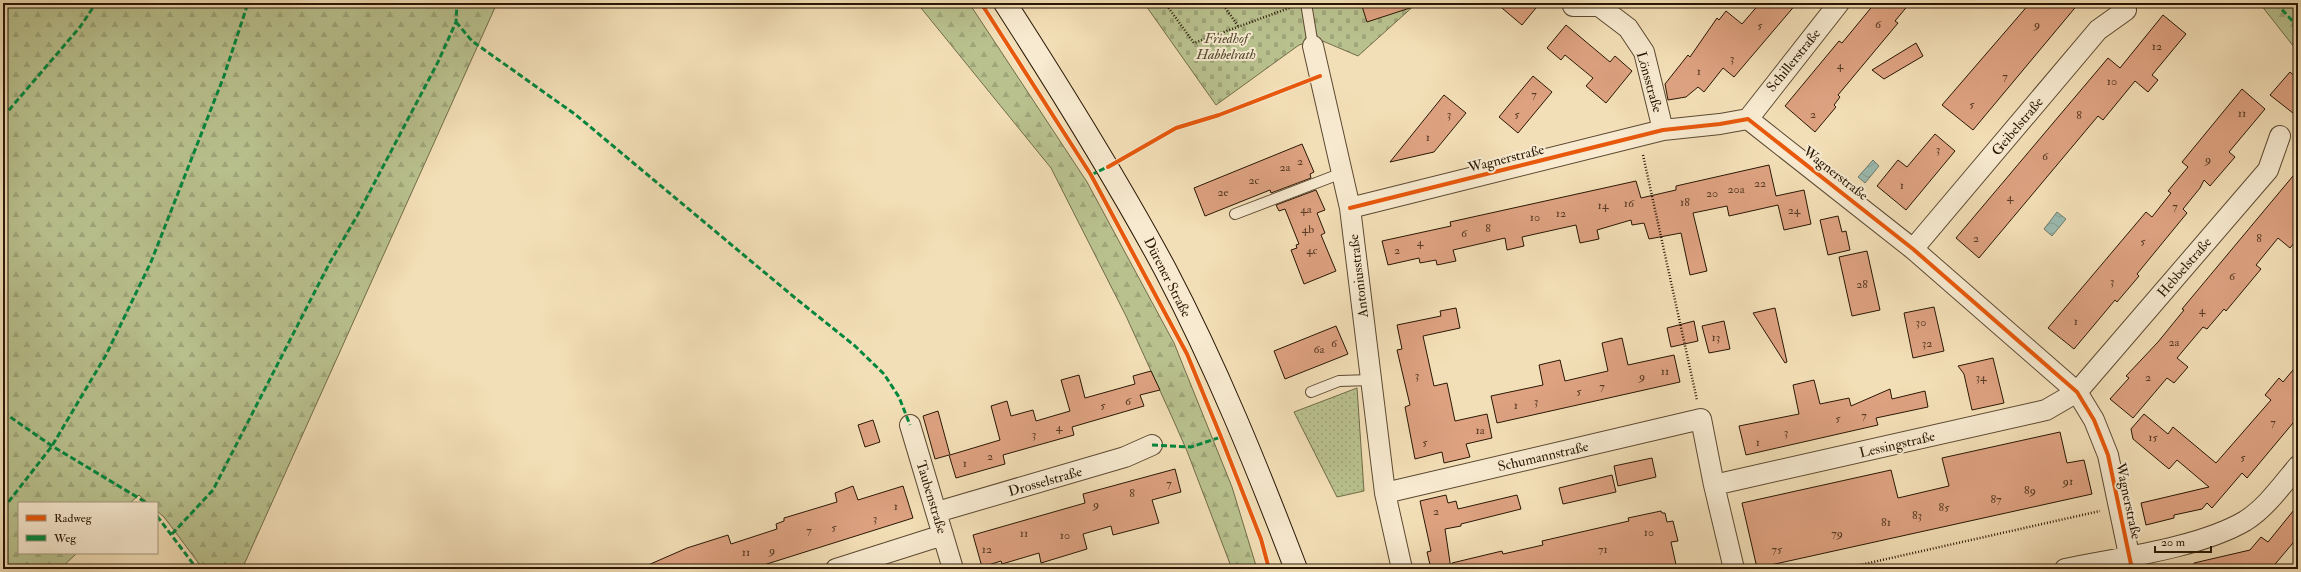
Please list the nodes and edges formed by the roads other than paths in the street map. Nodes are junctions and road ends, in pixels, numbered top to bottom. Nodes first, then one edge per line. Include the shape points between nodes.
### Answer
1 (1004, 3) edge
2 (1839, 3) edge
3 (1301, 4) edge
4 (1572, 6) dead end
5 (2126, 10) dead end
6 (1313, 46) joint
7 (1748, 119) junction
8 (1663, 130) junction
9 (2280, 136) dead end
10 (1342, 173) junction
11 (1350, 208) junction
12 (1235, 214) dead end
13 (1913, 249) junction
14 (1370, 380) junction
15 (1311, 392) dead end
16 (2077, 392) junction
17 (910, 425) dead end
18 (1152, 444) dead end
19 (2298, 466) edge
20 (1714, 485) junction
21 (1385, 492) junction
22 (937, 512) junction
23 (944, 535) junction
24 (2131, 563) edge
25 (836, 569) edge
26 (953, 569) edge
27 (1296, 569) edge
28 (1402, 569) edge
29 (1734, 569) edge
30 (2065, 569) edge

1 - 27 main road, Dürener Straße via 1108,166 1166,270 1235,416
2 - 7 street, Schillerstraße
3 - 6 lane
4 - 8 street, Lönsstraße via 1599,6 1628,28 1644,52
5 - 13 street, Geibelstraße via 2098,30
6 - 10 street, Antoniusstraße
7 - 8 street, Wagnerstraße
7 - 13 street, Wagnerstraße
8 - 11 street, Wagnerstraße
9 - 16 street, Hebbelstraße via 2268,170
10 - 11 street, Antoniusstraße
10 - 12 lane
11 - 14 street, Antoniusstraße
13 - 16 street, Wagnerstraße
14 - 15 lane via 1339,381
14 - 21 street, Antoniusstraße
16 - 20 street, Lessingstraße via 2046,410
16 - 24 street, Wagnerstraße via 2094,420 2108,454
17 - 22 street, Taubenstraße
18 - 22 street, Drosselstraße via 1125,457
19 - 24 street via 2272,496 2245,521
20 - 21 street, Schumannstraße via 1701,419
20 - 29 street
21 - 28 street, Antoniusstraße
22 - 23 street, Taubenstraße
23 - 25 street
23 - 26 street, Taubenstraße
24 - 30 street

